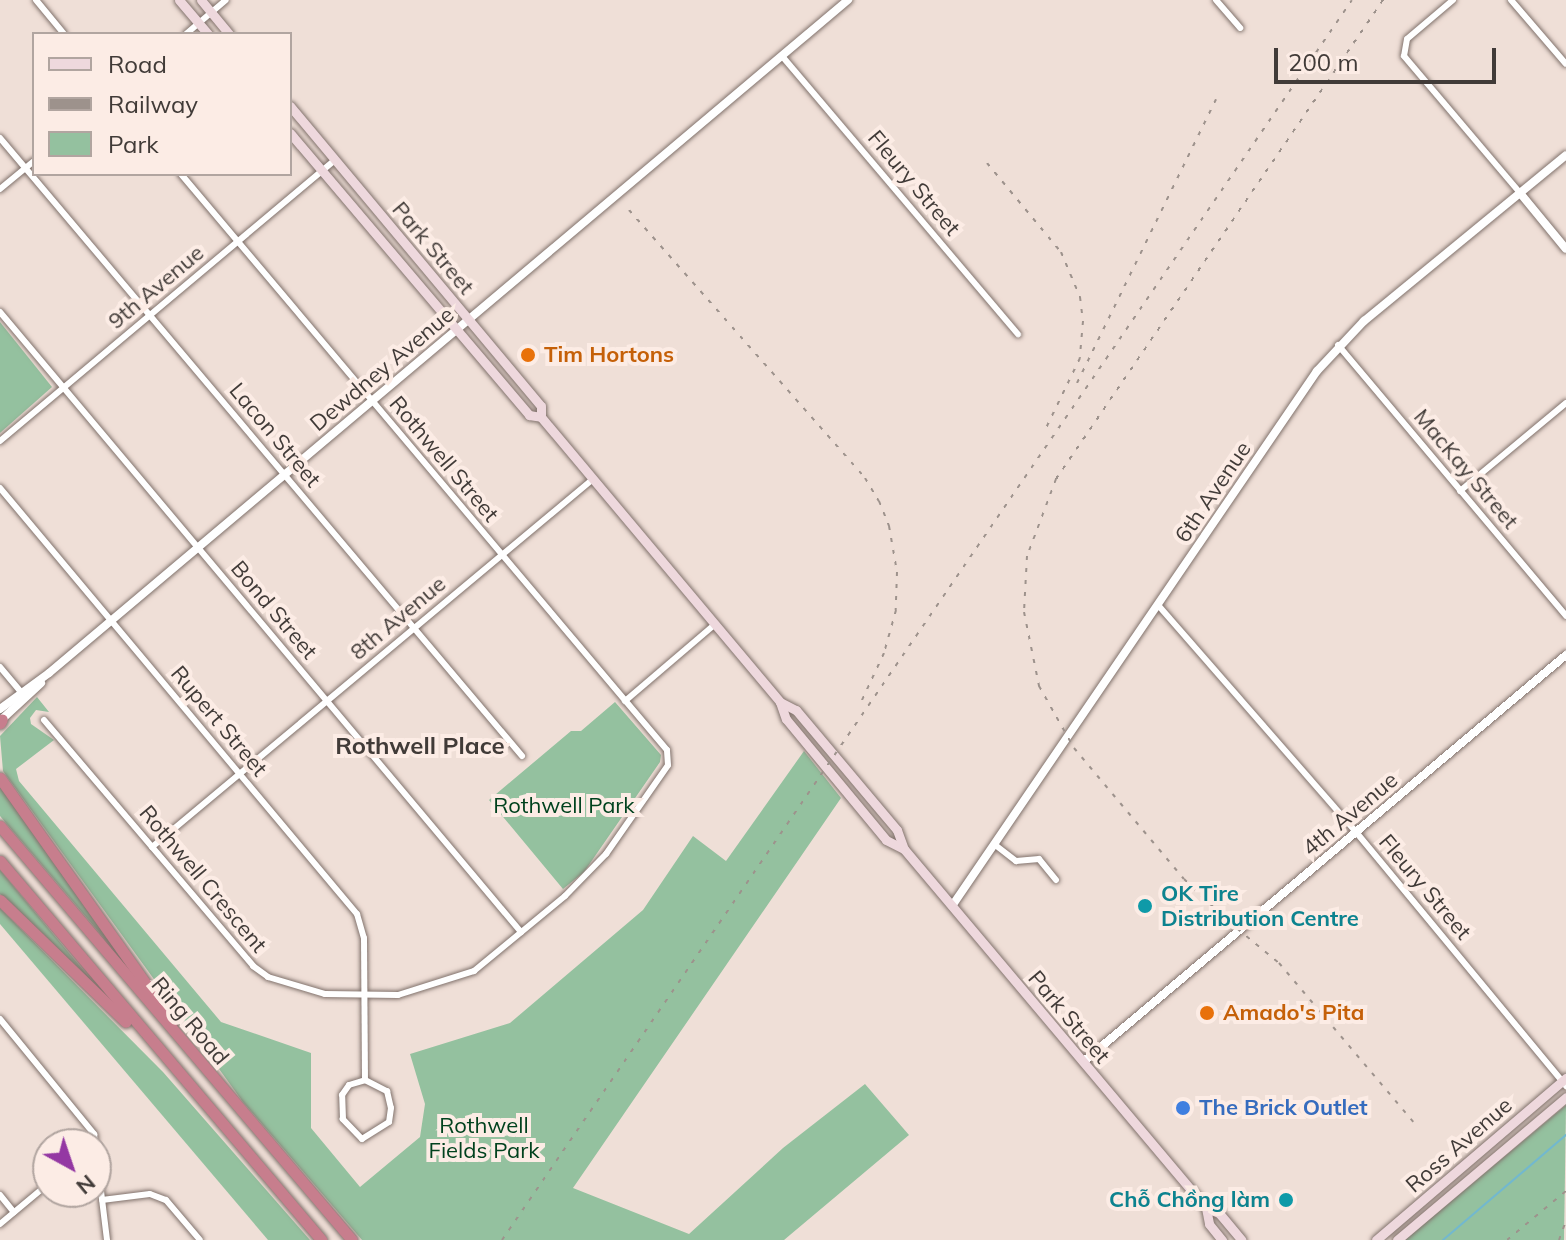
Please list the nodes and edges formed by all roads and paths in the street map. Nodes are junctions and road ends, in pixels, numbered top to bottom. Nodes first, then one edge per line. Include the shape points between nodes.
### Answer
1 (36, 0) edge
2 (179, 0) edge
3 (201, 0) edge
4 (226, 0) edge
5 (848, 0) edge
6 (1216, 0) edge
7 (1453, 0) edge
8 (1511, 0) edge
9 (211, 13) junction
10 (199, 23) junction
11 (1240, 28) dead end
12 (62, 32) edge
13 (188, 32) edge
14 (206, 32) edge
15 (227, 32) edge
16 (782, 56) junction
17 (1566, 64) edge
18 (292, 108) edge
19 (292, 135) edge
20 (0, 138) edge
21 (1566, 155) edge
22 (335, 160) junction
23 (32, 163) edge
24 (25, 168) junction
25 (322, 171) junction
26 (183, 176) edge
27 (0, 189) edge
28 (1520, 193) junction
29 (237, 242) junction
30 (1566, 249) edge
31 (0, 312) edge
32 (150, 315) junction
33 (469, 319) junction
34 (456, 330) junction
35 (1018, 334) dead end
36 (1338, 345) junction
37 (63, 388) junction
38 (372, 401) junction
39 (1566, 403) edge
40 (541, 417) junction
41 (0, 441) edge
42 (285, 474) junction
43 (593, 479) junction
44 (0, 488) edge
45 (1460, 491) junction
46 (198, 548) junction
47 (501, 555) junction
48 (1158, 605) junction
49 (1566, 616) edge
50 (111, 621) junction
51 (715, 624) junction
52 (414, 628) junction
53 (1566, 655) edge
54 (0, 667) edge
55 (49, 673) junction
56 (21, 692) junction
57 (619, 694) joint
58 (327, 700) junction
59 (625, 701) junction
60 (0, 718) edge
61 (44, 720) dead end
62 (522, 756) dead end
63 (239, 773) junction
64 (0, 778) edge
65 (0, 826) edge
66 (1356, 832) junction
67 (994, 844) junction
68 (152, 847) junction
69 (0, 861) edge
70 (1056, 880) dead end
71 (0, 900) edge
72 (952, 906) junction
73 (521, 932) junction
74 (367, 995) junction
75 (0, 1019) edge
76 (163, 1057) junction
77 (1083, 1062) junction
78 (206, 1071) junction
79 (365, 1080) junction
80 (1565, 1082) edge
81 (1566, 1097) edge
82 (90, 1128) edge
83 (0, 1195) edge
84 (32, 1197) edge
85 (112, 1199) edge
86 (103, 1208) edge
87 (1206, 1208) junction
88 (14, 1212) junction
89 (0, 1224) edge
90 (107, 1240) edge
91 (200, 1240) edge
92 (321, 1240) edge
93 (352, 1240) edge
94 (1222, 1240) edge
95 (1242, 1240) edge
96 (1376, 1240) edge
97 (1397, 1240) edge

1 - 12 street
2 - 10 main road
3 - 9 main road
4 - 9 street
5 - 16 street, Dewdney Avenue
6 - 11 street
7 - 28 street via 1407,39 1404,56
8 - 17 street
9 - 10 street
9 - 15 main road
10 - 13 street
10 - 14 main road
16 - 33 street, Dewdney Avenue
16 - 35 street, Fleury Street
18 - 22 main road, Park Street
19 - 25 main road, Park Street
20 - 24 street, Lacon Street
21 - 28 street, 6th Avenue
22 - 25 street, 9th Avenue
22 - 33 main road, Park Street
23 - 24 street
24 - 27 street
24 - 32 street, Lacon Street
25 - 29 street, 9th Avenue
25 - 34 main road, Park Street
26 - 29 street, Rothwell Street
28 - 30 street
28 - 36 street, 6th Avenue
29 - 32 street, 9th Avenue
29 - 38 street, Rothwell Street
31 - 37 street, Bond Street
32 - 37 street, 9th Avenue
32 - 42 street, Lacon Street
33 - 34 street, Dewdney Avenue
33 - 40 main road, Park Street via 541,406
34 - 38 street, Dewdney Avenue
34 - 40 main road, Park Street via 529,415
36 - 45 street, MacKay Street
36 - 48 street, 6th Avenue
37 - 41 street, 9th Avenue
37 - 46 street, Bond Street
38 - 42 street, Dewdney Avenue
38 - 47 street, Rothwell Street
39 - 45 street
40 - 43 main road, Park Street
42 - 46 street, Dewdney Avenue
42 - 52 street, Lacon Street
43 - 47 street, 8th Avenue
43 - 51 main road, Park Street
44 - 50 street, Rupert Street
45 - 49 street, MacKay Street
46 - 50 street, Dewdney Avenue
46 - 58 street, Bond Street
47 - 52 street, 8th Avenue
47 - 57 street, Rothwell Street
48 - 66 street, Fleury Street
48 - 67 street, 6th Avenue
50 - 55 street, Dewdney Avenue
50 - 63 street, Rupert Street
51 - 59 street
51 - 72 main road, Park Street via 886,840 904,849
52 - 58 street, 8th Avenue
52 - 62 street, Lacon Street
53 - 66 street, 4th Avenue
54 - 56 street
55 - 56 street, Dewdney Avenue
55 - 60 street, Dewdney Avenue
56 - 60 street, Dewdney Avenue
57 - 59 street, Rothwell Crescent
58 - 63 street, 8th Avenue
58 - 73 street, Bond Street
59 - 73 street, Rothwell Crescent via 667,750 668,765 606,854
61 - 68 street, Rothwell Crescent
63 - 68 street, 8th Avenue
63 - 74 street, Rupert Street via 357,914 364,938
64 - 78 highway
65 - 78 highway, Ring Road
66 - 77 street, 4th Avenue
66 - 80 street, Fleury Street
67 - 70 street via 1016,861 1039,859
67 - 72 street, 6th Avenue
68 - 74 street, Rothwell Crescent via 260,973 313,992
69 - 76 highway, Ring Road
71 - 76 highway
72 - 77 main road, Park Street
73 - 74 street, Rothwell Crescent via 474,971 398,995
74 - 79 street, Rupert Street
75 - 82 street
76 - 92 highway, Ring Road
77 - 87 main road, Park Street
78 - 93 highway, Ring Road
79 - 79 street via 349,1085 342,1095 343,1119 362,1139 389,1122 391,1108 387,1091
80 - 96 main road, Ross Avenue
81 - 97 main road, Ross Avenue
83 - 88 street
84 - 88 street
85 - 91 street via 150,1194 166,1200
86 - 90 street
87 - 94 main road, Park Street via 1209,1224
87 - 95 main road, Park Street via 1219,1213
88 - 89 street

